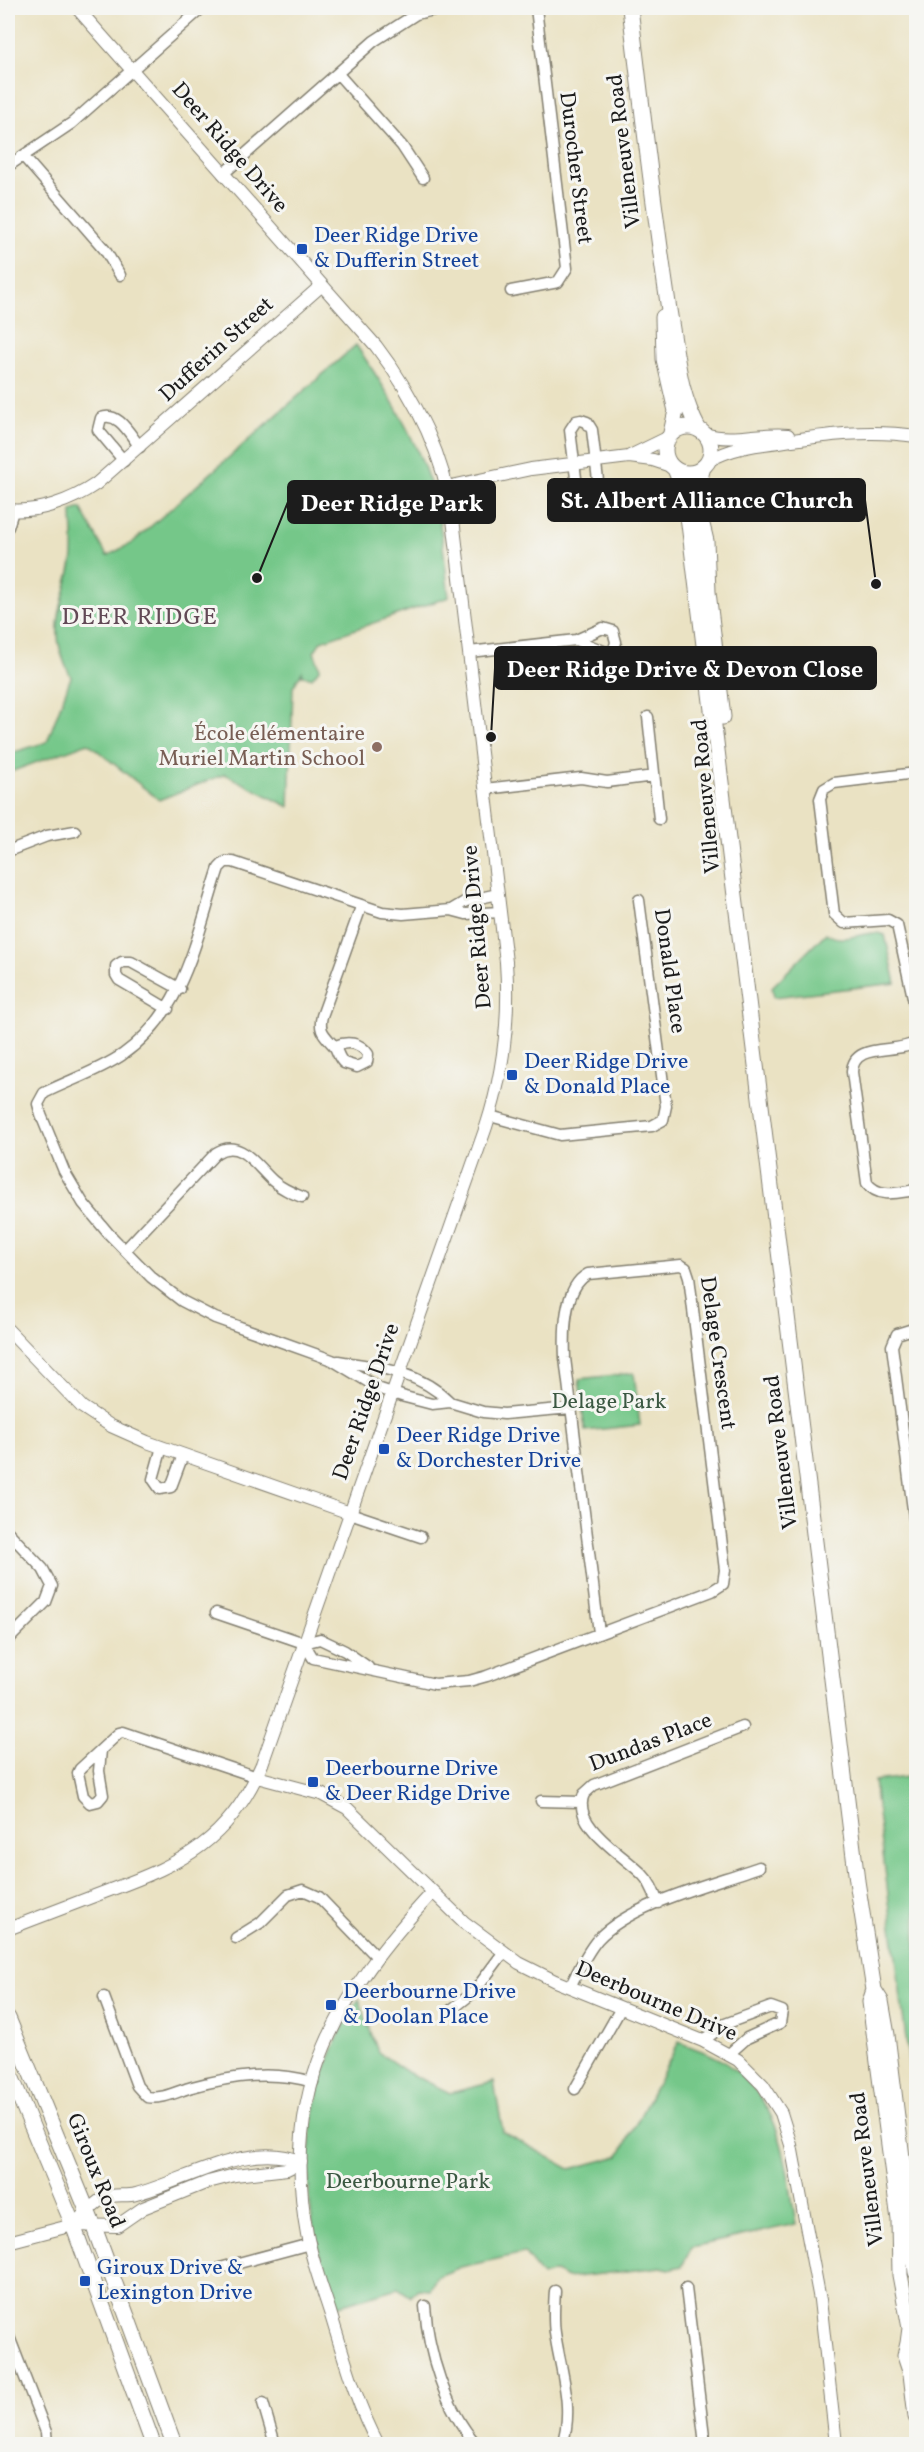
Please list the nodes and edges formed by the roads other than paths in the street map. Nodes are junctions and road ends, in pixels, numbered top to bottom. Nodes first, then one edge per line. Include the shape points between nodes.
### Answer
1 (77, 8) edge
2 (201, 8) edge
3 (443, 8) edge
4 (536, 8) edge
5 (630, 8) edge
6 (132, 69) junction
7 (338, 74) junction
8 (23, 156) junction
9 (8, 166) edge
10 (223, 174) junction
11 (423, 178) dead end
12 (120, 275) dead end
13 (322, 285) junction
14 (664, 290) junction
15 (511, 291) dead end
16 (702, 432) junction
17 (669, 436) junction
18 (916, 436) edge
19 (801, 437) junction
20 (140, 447) junction
21 (629, 457) junction
22 (124, 461) junction
23 (596, 461) junction
24 (574, 463) junction
25 (706, 464) junction
26 (673, 468) junction
27 (447, 487) junction
28 (10, 510) edge
29 (8, 527) edge
30 (576, 640) dead end
31 (469, 652) junction
32 (648, 717) dead end
33 (916, 773) edge
34 (654, 776) junction
35 (485, 789) junction
36 (659, 819) dead end
37 (75, 831) dead end
38 (8, 851) edge
39 (498, 894) junction
40 (639, 900) dead end
41 (361, 907) junction
42 (738, 908) junction
43 (451, 910) junction
44 (500, 912) junction
45 (180, 989) junction
46 (168, 1009) junction
47 (916, 1011) edge
48 (916, 1042) edge
49 (335, 1046) dead end
50 (490, 1116) junction
51 (916, 1190) edge
52 (302, 1197) dead end
53 (125, 1250) junction
54 (916, 1328) edge
55 (8, 1330) edge
56 (332, 1360) junction
57 (400, 1372) junction
58 (393, 1393) junction
59 (450, 1402) junction
60 (571, 1408) junction
61 (162, 1448) junction
62 (183, 1455) junction
63 (350, 1513) junction
64 (8, 1532) edge
65 (916, 1533) edge
66 (421, 1537) dead end
67 (216, 1613) dead end
68 (599, 1633) junction
69 (8, 1640) edge
70 (304, 1643) junction
71 (371, 1669) junction
72 (742, 1727) dead end
73 (101, 1750) dead end
74 (256, 1777) junction
75 (542, 1801) dead end
76 (581, 1802) junction
77 (759, 1867) dead end
78 (433, 1892) junction
79 (658, 1903) junction
80 (8, 1929) edge
81 (236, 1938) dead end
82 (503, 1953) junction
83 (376, 1956) junction
84 (570, 1987) junction
85 (874, 1990) junction
86 (104, 1997) dead end
87 (621, 2008) junction
88 (451, 2010) dead end
89 (8, 2018) edge
90 (703, 2041) junction
91 (729, 2054) junction
92 (8, 2069) edge
93 (313, 2082) junction
94 (575, 2088) dead end
95 (301, 2162) junction
96 (88, 2212) junction
97 (73, 2225) junction
98 (94, 2227) junction
99 (8, 2242) edge
100 (310, 2244) junction
101 (220, 2268) dead end
102 (916, 2272) edge
103 (686, 2288) dead end
104 (555, 2290) dead end
105 (425, 2306) dead end
106 (8, 2334) edge
107 (912, 2339) edge
108 (912, 2367) edge
109 (263, 2403) dead end
110 (916, 2417) edge
111 (47, 2445) edge
112 (153, 2445) edge
113 (174, 2445) edge
114 (275, 2445) edge
115 (378, 2445) edge
116 (476, 2445) edge
117 (562, 2445) edge
118 (705, 2445) edge
119 (836, 2445) edge

1 - 6 street, Deer Ridge Drive
2 - 6 street
3 - 7 street via 404,21
4 - 15 street, Durocher Street via 567,268 558,282
5 - 14 main road, Villeneuve Road
6 - 8 street via 72,123
6 - 10 street, Deer Ridge Drive
7 - 10 street
7 - 11 street via 402,146
8 - 9 street
8 - 12 street via 105,249
10 - 13 street, Deer Ridge Drive
13 - 20 street, Dufferin Street
13 - 27 street, Deer Ridge Drive via 375,346 406,390 429,434
14 - 16 main road, Villeneuve Road via 678,375 686,402
14 - 17 main road, Villeneuve Road via 664,359 676,411
16 - 17 main road via 685,427
16 - 19 street via 728,439 765,434
16 - 25 main road via 711,447
17 - 21 street
17 - 26 main road via 665,456
18 - 19 street via 863,432
19 - 25 street via 735,449
20 - 22 street, Dufferin Street
20 - 22 street via 117,419 101,418 100,433
21 - 23 street
21 - 26 street
22 - 28 street, Dufferin Street via 72,498
23 - 24 street
23 - 24 street via 598,497 589,503 583,502 578,494
23 - 24 street via 592,430 581,420 570,430
24 - 27 street
25 - 26 main road via 692,473
25 - 42 main road, Villeneuve Road via 695,496 707,552
26 - 42 main road, Villeneuve Road via 687,505
27 - 31 street, Deer Ridge Drive
28 - 29 street
30 - 31 street
31 - 35 street, Deer Ridge Drive
32 - 34 street
33 - 47 street via 829,784 820,799 834,914 844,923 888,920 897,925
34 - 35 street via 607,782 585,778
34 - 36 street
35 - 39 street, Deer Ridge Drive
37 - 38 street
39 - 43 street via 466,901
39 - 44 street, Deer Ridge Drive
40 - 50 street, Donald Place via 666,1106 663,1120 652,1126 560,1135
41 - 43 street via 403,914
41 - 45 street via 225,862 219,868
41 - 49 street via 321,1022 324,1038
42 - 85 main road, Villeneuve Road via 857,1881
43 - 44 street via 466,914
44 - 50 street, Deer Ridge Drive via 508,1018 502,1073
45 - 46 street
45 - 46 street via 131,962 116,966 119,980
46 - 53 street via 122,1055 44,1093 38,1104 73,1187 97,1221
48 - 51 street via 860,1055 852,1072 867,1183 882,1194
50 - 57 street, Deer Ridge Drive
52 - 53 street via 274,1182 241,1151 227,1148 216,1153
53 - 56 street via 167,1291 190,1306
54 - 65 street via 897,1334 892,1346
55 - 61 street via 91,1414
56 - 57 street
56 - 58 street
57 - 58 street, Deer Ridge Drive
57 - 59 street via 438,1390
58 - 59 street via 432,1404
58 - 63 street, Deer Ridge Drive
59 - 60 street via 504,1414
60 - 68 street, Delage Crescent
60 - 68 street, Delage Crescent via 565,1332 570,1302 579,1281 594,1273 684,1266 690,1289 724,1580 717,1589
61 - 62 street
61 - 62 street via 153,1479 160,1489 171,1487
62 - 63 street
63 - 66 street
63 - 70 street, Deer Ridge Drive
64 - 69 street via 43,1569 52,1586 46,1602
67 - 70 street
68 - 71 street, Delage Crescent via 469,1681 435,1684
70 - 71 street, Delage Crescent via 320,1640
70 - 71 street, Delage Crescent via 313,1658
70 - 74 street, Deer Ridge Drive
72 - 76 street, Dundas Place via 594,1785
73 - 74 street via 118,1733 127,1732
74 - 78 street, Deerbourne Drive via 321,1794 341,1804
74 - 80 street, Deer Ridge Drive via 227,1824 189,1857
75 - 76 street, Dundas Place
76 - 79 street, Dundas Place via 591,1826 643,1875
77 - 79 street
78 - 82 street, Deerbourne Drive
78 - 83 street
79 - 84 street via 604,1934 584,1959
81 - 83 street via 260,1923 288,1896 303,1890 319,1897
82 - 84 street, Deerbourne Drive
82 - 88 street via 474,1992
83 - 93 street via 338,2016
84 - 87 street, Deerbourne Drive
85 - 102 main road, Villeneuve Road via 881,2001 887,2035
85 - 107 main road, Villeneuve Road via 870,2002 899,2220 900,2275
86 - 93 street via 137,2086 147,2097 158,2098 206,2083 255,2075 288,2075
87 - 90 street, Deerbourne Drive
87 - 94 street
89 - 96 main road, Giroux Road
90 - 91 street, Deerbourne Drive
90 - 91 street via 729,2022 771,2007 782,2011 780,2023 747,2038
91 - 119 street, Deerbourne Drive via 763,2085 787,2128 820,2300
92 - 97 main road, Giroux Road
93 - 95 street via 304,2119
95 - 96 street via 288,2156 220,2164 136,2194 107,2197
95 - 98 street via 287,2169 208,2182 143,2208 117,2226
95 - 100 street
96 - 97 street
96 - 98 main road, Giroux Road
97 - 98 street
97 - 99 street
97 - 112 main road, Giroux Road
98 - 113 main road, Giroux Road
100 - 101 street
100 - 115 street via 351,2382
103 - 118 street
104 - 117 street via 554,2324 568,2416
105 - 116 street via 435,2363 458,2418
106 - 111 street via 46,2432
107 - 108 main road, Villeneuve Road via 905,2356
108 - 110 main road
109 - 114 street

